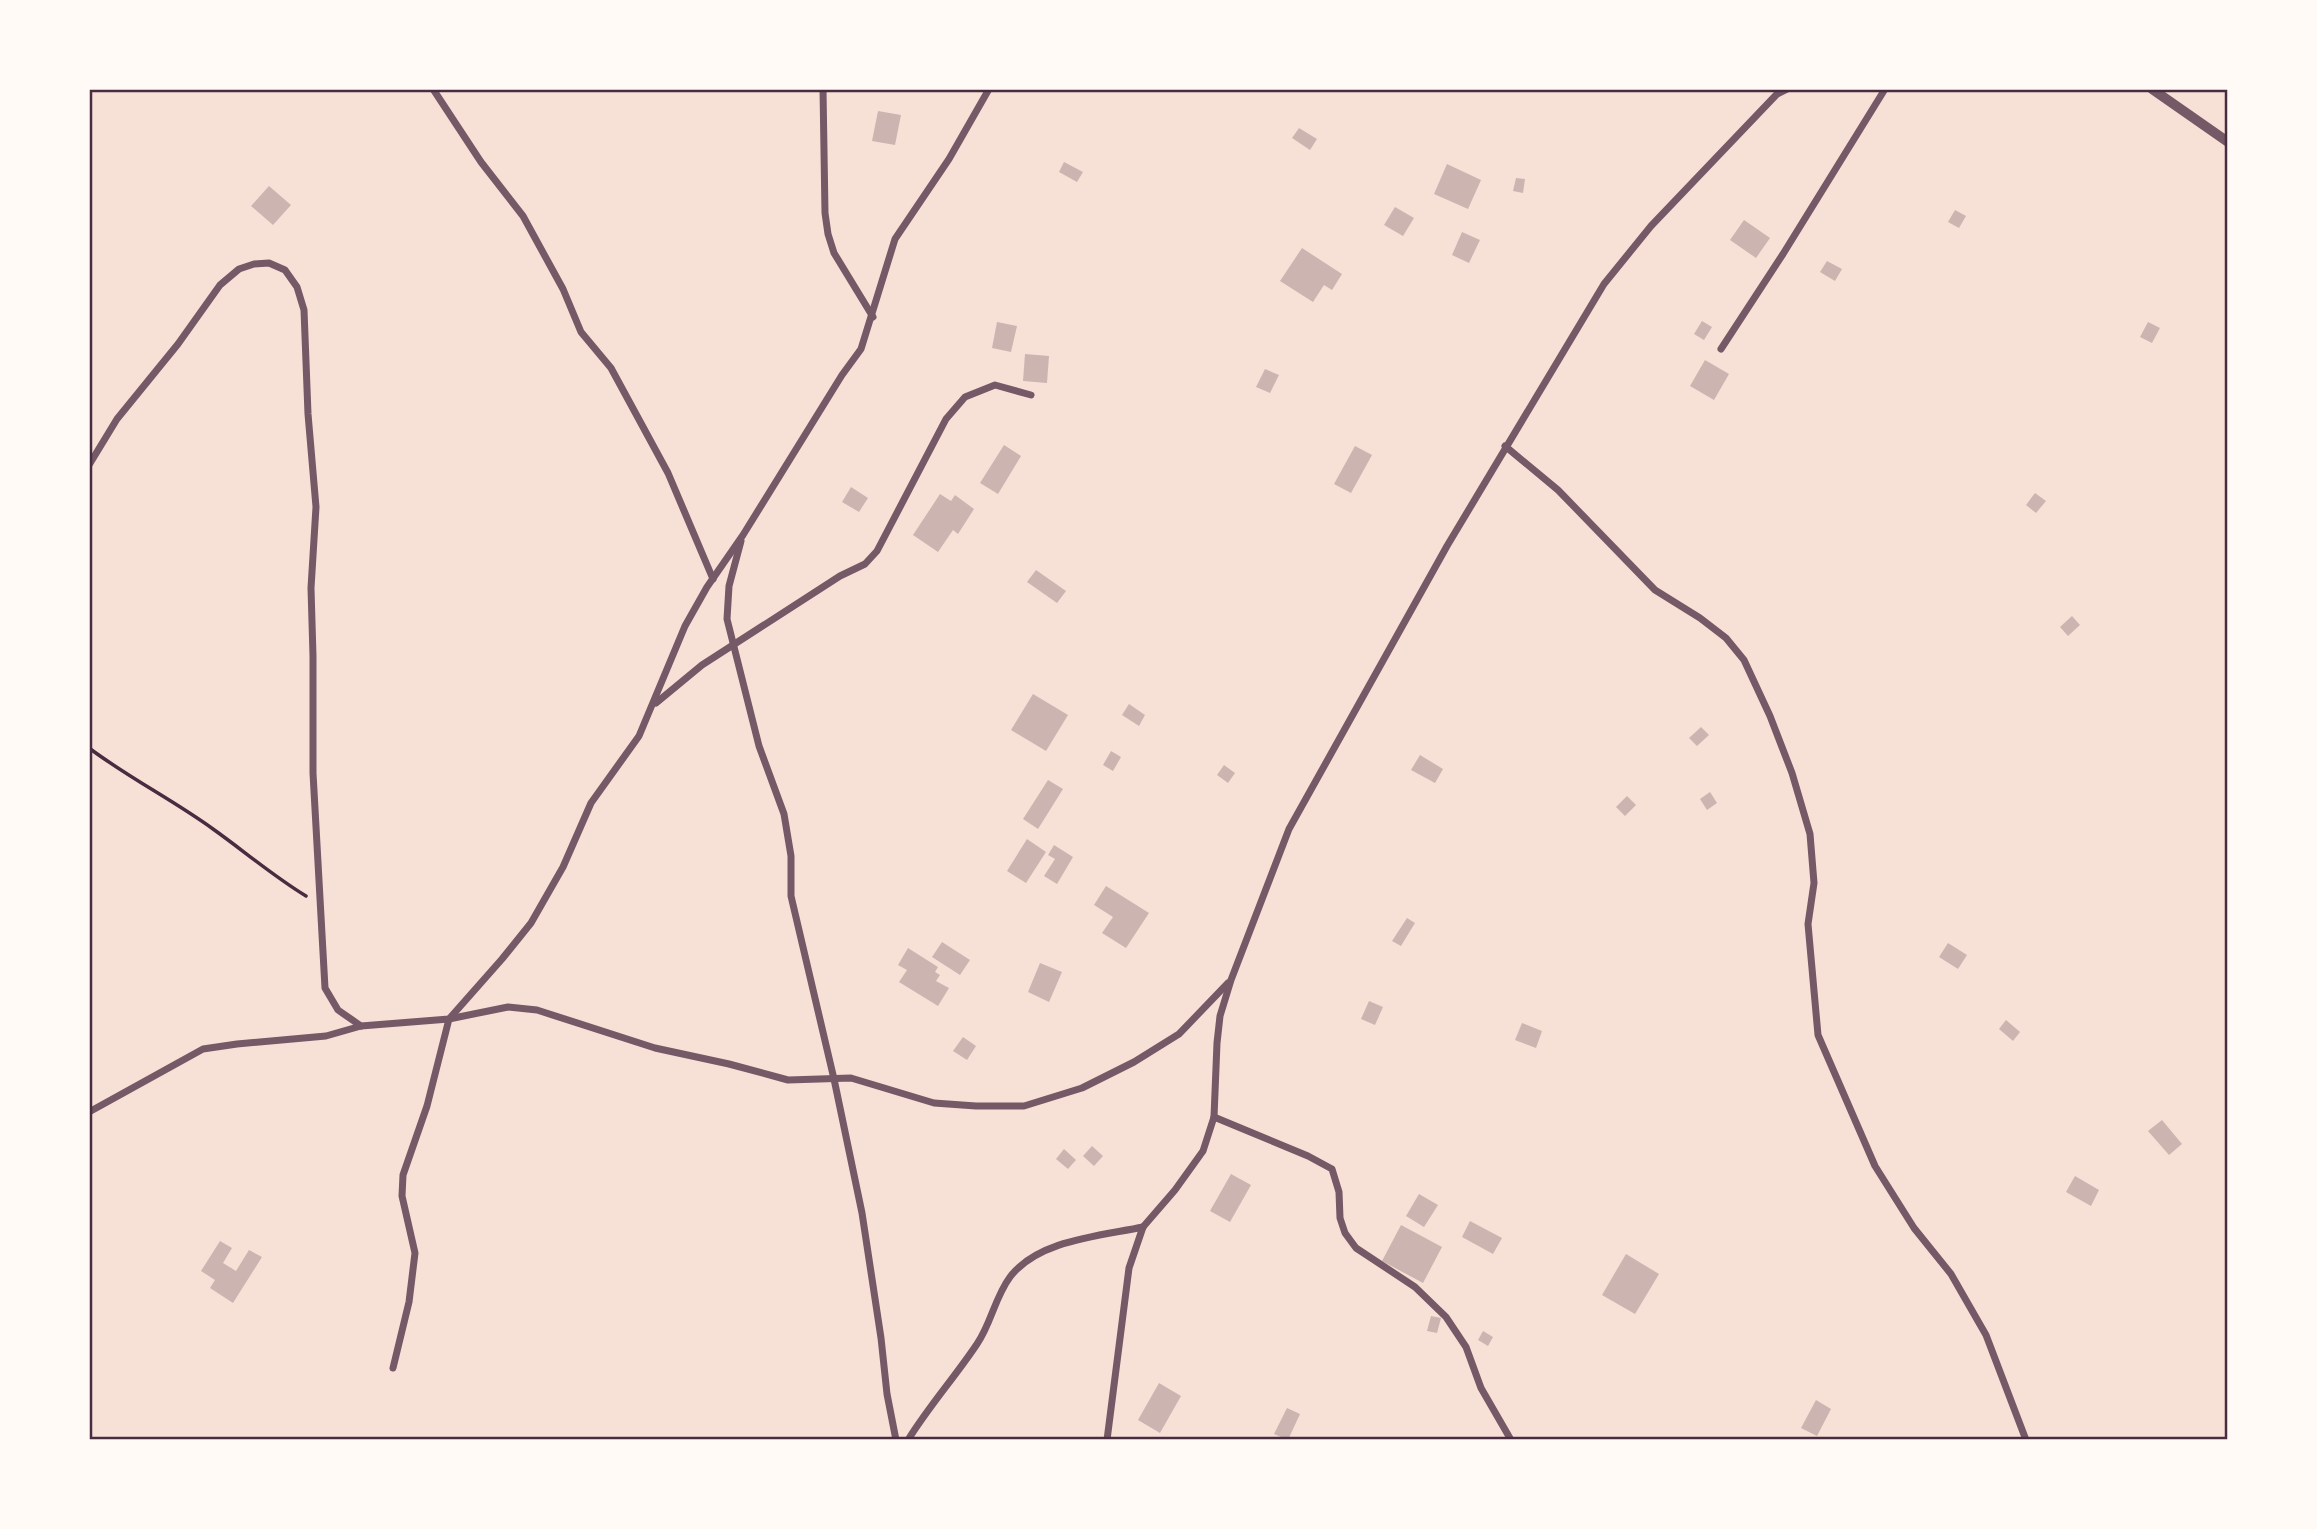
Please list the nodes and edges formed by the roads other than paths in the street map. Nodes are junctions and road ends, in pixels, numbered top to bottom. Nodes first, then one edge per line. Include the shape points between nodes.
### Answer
1 (433, 89) edge
2 (823, 89) edge
3 (989, 89) edge
4 (1787, 89) edge
5 (1885, 89) edge
6 (2152, 89) edge
7 (2228, 142) edge
8 (873, 317) junction
9 (1721, 349) dead end
10 (1031, 395) dead end
11 (1505, 446) junction
12 (89, 465) edge
13 (743, 536) junction
14 (713, 579) junction
15 (733, 645) junction
16 (653, 706) junction
17 (1231, 980) junction
18 (449, 1019) junction
19 (361, 1026) junction
20 (834, 1079) junction
21 (89, 1112) edge
22 (1214, 1117) junction
23 (1143, 1227) junction
24 (393, 1368) dead end
25 (896, 1440) edge
26 (908, 1440) edge
27 (1107, 1440) edge
28 (1511, 1440) edge
29 (2026, 1440) edge

1 - 14 street via 523,216 581,332 611,368 668,473
2 - 8 street via 828,233 834,253
3 - 8 street via 895,239
4 - 11 street via 1777,94 1651,226 1604,284
5 - 9 street
6 - 7 street
8 - 13 street via 861,349
10 - 15 street via 995,385 965,397 946,419 866,564
11 - 17 street via 1289,829
11 - 29 street via 1558,490 1654,590 1726,638 1744,660 1792,773 1810,834 1814,883 1808,924 1818,1035 1875,1166 1951,1274 1986,1335
12 - 19 street via 117,419 220,285 239,269 254,264 269,263 285,270 297,287 304,310 316,507 311,588 313,773 325,988 338,1010
13 - 14 street
13 - 15 street via 729,586 727,619
14 - 16 street via 685,626
15 - 16 street
15 - 20 street via 759,746 784,814 792,856 791,896
16 - 18 street via 639,736 591,803 563,867 531,923
17 - 20 street via 1179,1034 1134,1062 1082,1088 1024,1106 934,1103 851,1078
17 - 22 street via 1220,1016
18 - 19 street
18 - 20 street via 508,1007 537,1010 655,1048 788,1080
18 - 24 street via 427,1106 403,1175 402,1196 415,1253
19 - 21 street via 326,1036 203,1049
20 - 25 street via 862,1213
22 - 23 street via 1203,1151
22 - 28 street via 1332,1169 1345,1233 1356,1248 1415,1287 1446,1317 1466,1347 1481,1388
23 - 26 street via 1053,1246 1020,1267 998,1298 979,1343
23 - 27 street via 1129,1268

